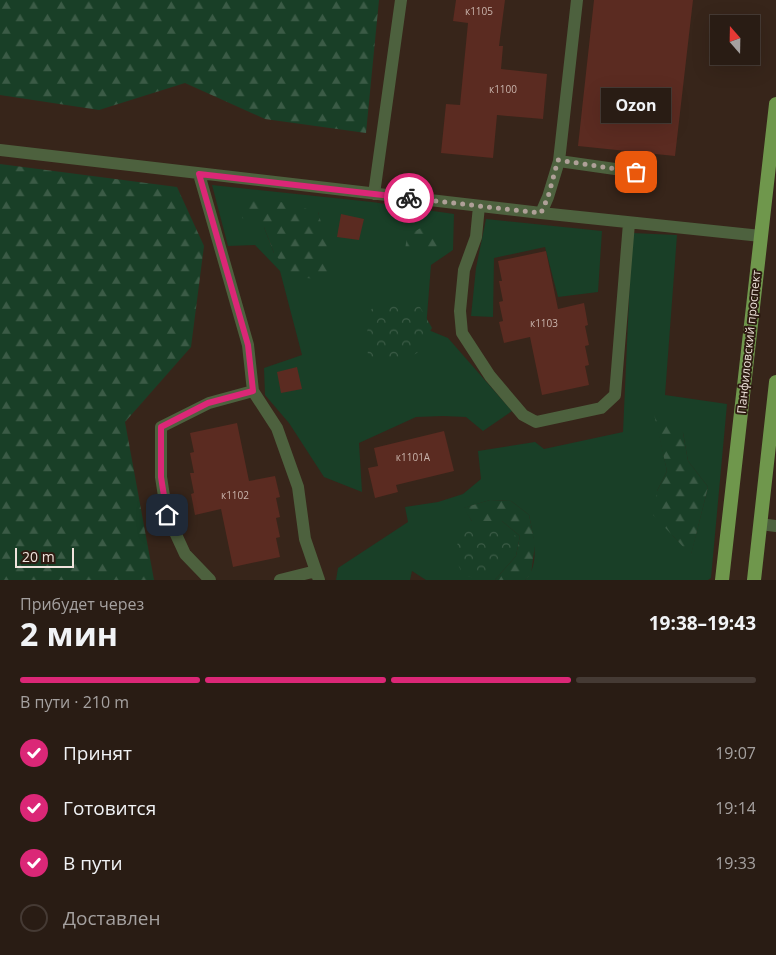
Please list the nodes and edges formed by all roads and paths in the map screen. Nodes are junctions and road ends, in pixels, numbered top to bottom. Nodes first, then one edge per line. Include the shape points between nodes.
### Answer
1 (400, 0) edge
2 (576, 0) edge
3 (776, 104) edge
4 (0, 150) edge
5 (558, 160) junction
6 (636, 172) dead end
7 (199, 174) junction
8 (374, 194) junction
9 (479, 206) junction
10 (541, 213) junction
11 (629, 223) junction
12 (760, 236) junction
13 (776, 382) edge
14 (253, 391) junction
15 (760, 524) junction
16 (776, 526) edge
17 (318, 575) edge
18 (210, 580) edge
19 (280, 580) edge
20 (722, 580) edge
21 (754, 580) edge

1 - 8 lane
2 - 5 lane
3 - 12 main road, Панфиловский проспект
4 - 7 lane
5 - 6 lane
5 - 10 lane
7 - 8 lane
7 - 14 lane via 248,345
8 - 9 lane
9 - 10 lane
9 - 11 lane via 476,237 464,270 460,311 462,333 490,376 523,415 536,422 601,408 615,395
10 - 11 lane
11 - 12 lane
12 - 20 main road, Панфиловский проспект
13 - 15 main road
14 - 17 lane via 277,428 298,487 305,539
14 - 18 lane via 208,403 161,427 161,477 167,515 185,554
15 - 16 lane
15 - 21 main road
17 - 19 lane

